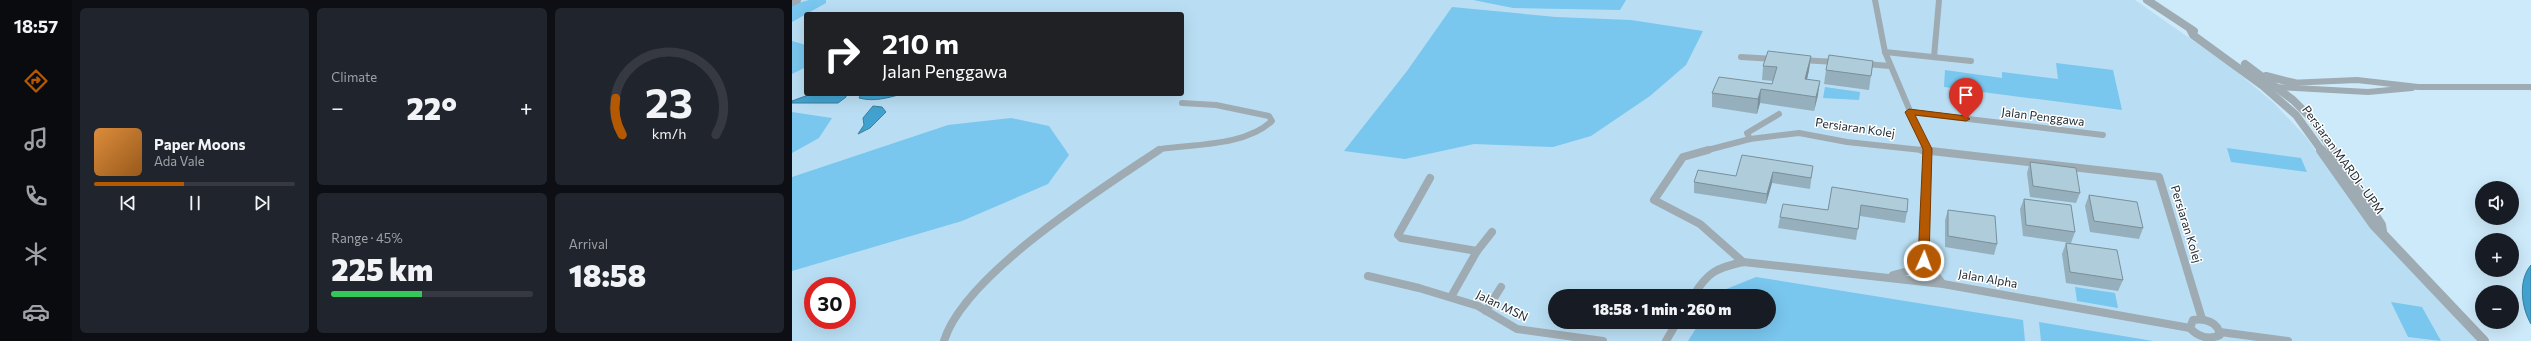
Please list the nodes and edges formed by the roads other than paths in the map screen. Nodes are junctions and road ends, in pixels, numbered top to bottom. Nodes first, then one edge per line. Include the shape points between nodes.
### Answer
1 (797, 0) edge
2 (1874, 0) edge
3 (1939, 0) edge
4 (2147, 0) edge
5 (792, 2) edge
6 (2190, 29) junction
7 (1885, 52) junction
8 (1741, 57) dead end
9 (1934, 57) junction
10 (1780, 59) edge
11 (1794, 60) edge
12 (1971, 61) dead end
13 (1845, 63) edge
14 (1860, 64) edge
15 (1890, 66) junction
16 (2258, 74) junction
17 (2370, 81) junction
18 (2269, 85) junction
19 (2294, 85) junction
20 (2418, 87) junction
21 (2531, 87) edge
22 (2380, 91) junction
23 (2293, 100) junction
24 (1182, 103) dead end
25 (1909, 112) junction
26 (1779, 114) dead end
27 (2103, 135) dead end
28 (1750, 139) junction
29 (1927, 149) junction
30 (1430, 178) dead end
31 (1492, 232) dead end
32 (2382, 232) junction
33 (1477, 251) junction
34 (1924, 261) junction
35 (1743, 262) junction
36 (1368, 276) dead end
37 (1889, 276) junction
38 (1943, 284) junction
39 (1501, 287) dead end
40 (1696, 289) edge
41 (1451, 297) junction
42 (1486, 311) junction
43 (2202, 319) junction
44 (2190, 328) junction
45 (1673, 329) edge
46 (2220, 332) junction
47 (2211, 340) edge
48 (944, 341) edge
49 (1603, 341) edge
50 (1666, 341) edge
51 (2288, 341) edge
52 (2484, 341) edge

1 - 5 street
2 - 7 street
3 - 9 street
4 - 6 street, Persiaran MARDI - UPM
6 - 16 street, Persiaran MARDI - UPM via 2202,34
6 - 18 street, Persiaran MARDI - UPM via 2193,35
7 - 9 street
7 - 15 street
8 - 10 street
9 - 12 street
11 - 13 street
14 - 15 street
15 - 25 street
16 - 18 street, Persiaran MARDI - UPM
16 - 19 street
17 - 19 street via 2336,80
17 - 20 street
17 - 22 street
18 - 19 street
18 - 23 street, Persiaran MARDI - UPM
18 - 32 street, Persiaran MARDI - UPM via 2296,115 2374,225
19 - 22 street via 2346,91
19 - 23 street via 2291,90
20 - 21 street
20 - 22 street
23 - 32 street, Persiaran MARDI - UPM via 2312,119 2381,225
24 - 48 street via 1223,105 1232,110 1269,116 1272,121 1261,131 1234,139 1161,149 1083,200 976,290 948,328
25 - 27 street, Jalan Penggawa
25 - 29 street
26 - 28 street via 1747,133
28 - 29 street, Persiaran Kolej via 1799,133 1847,142
28 - 35 street, Persiaran Kolej via 1683,157 1654,200 1700,224
29 - 34 street
29 - 43 street, Persiaran Kolej via 2159,177
30 - 33 street via 1398,236
31 - 33 street
32 - 52 street, Persiaran MARDI - UPM
33 - 41 street
34 - 37 street via 1908,271
34 - 38 street
35 - 37 street, Jalan Alpha
35 - 40 street, Jalan Alpha via 1714,268 1704,276
36 - 41 street, Jalan MSN
37 - 38 street, Jalan Alpha
38 - 44 street, Jalan Alpha
39 - 42 street
41 - 42 street, Jalan MSN
42 - 49 street, Jalan MSN via 1508,325 1529,332
43 - 44 street via 2191,322
43 - 46 street via 2212,323
44 - 47 street via 2200,337
45 - 50 street
46 - 47 street via 2218,338
46 - 51 street

